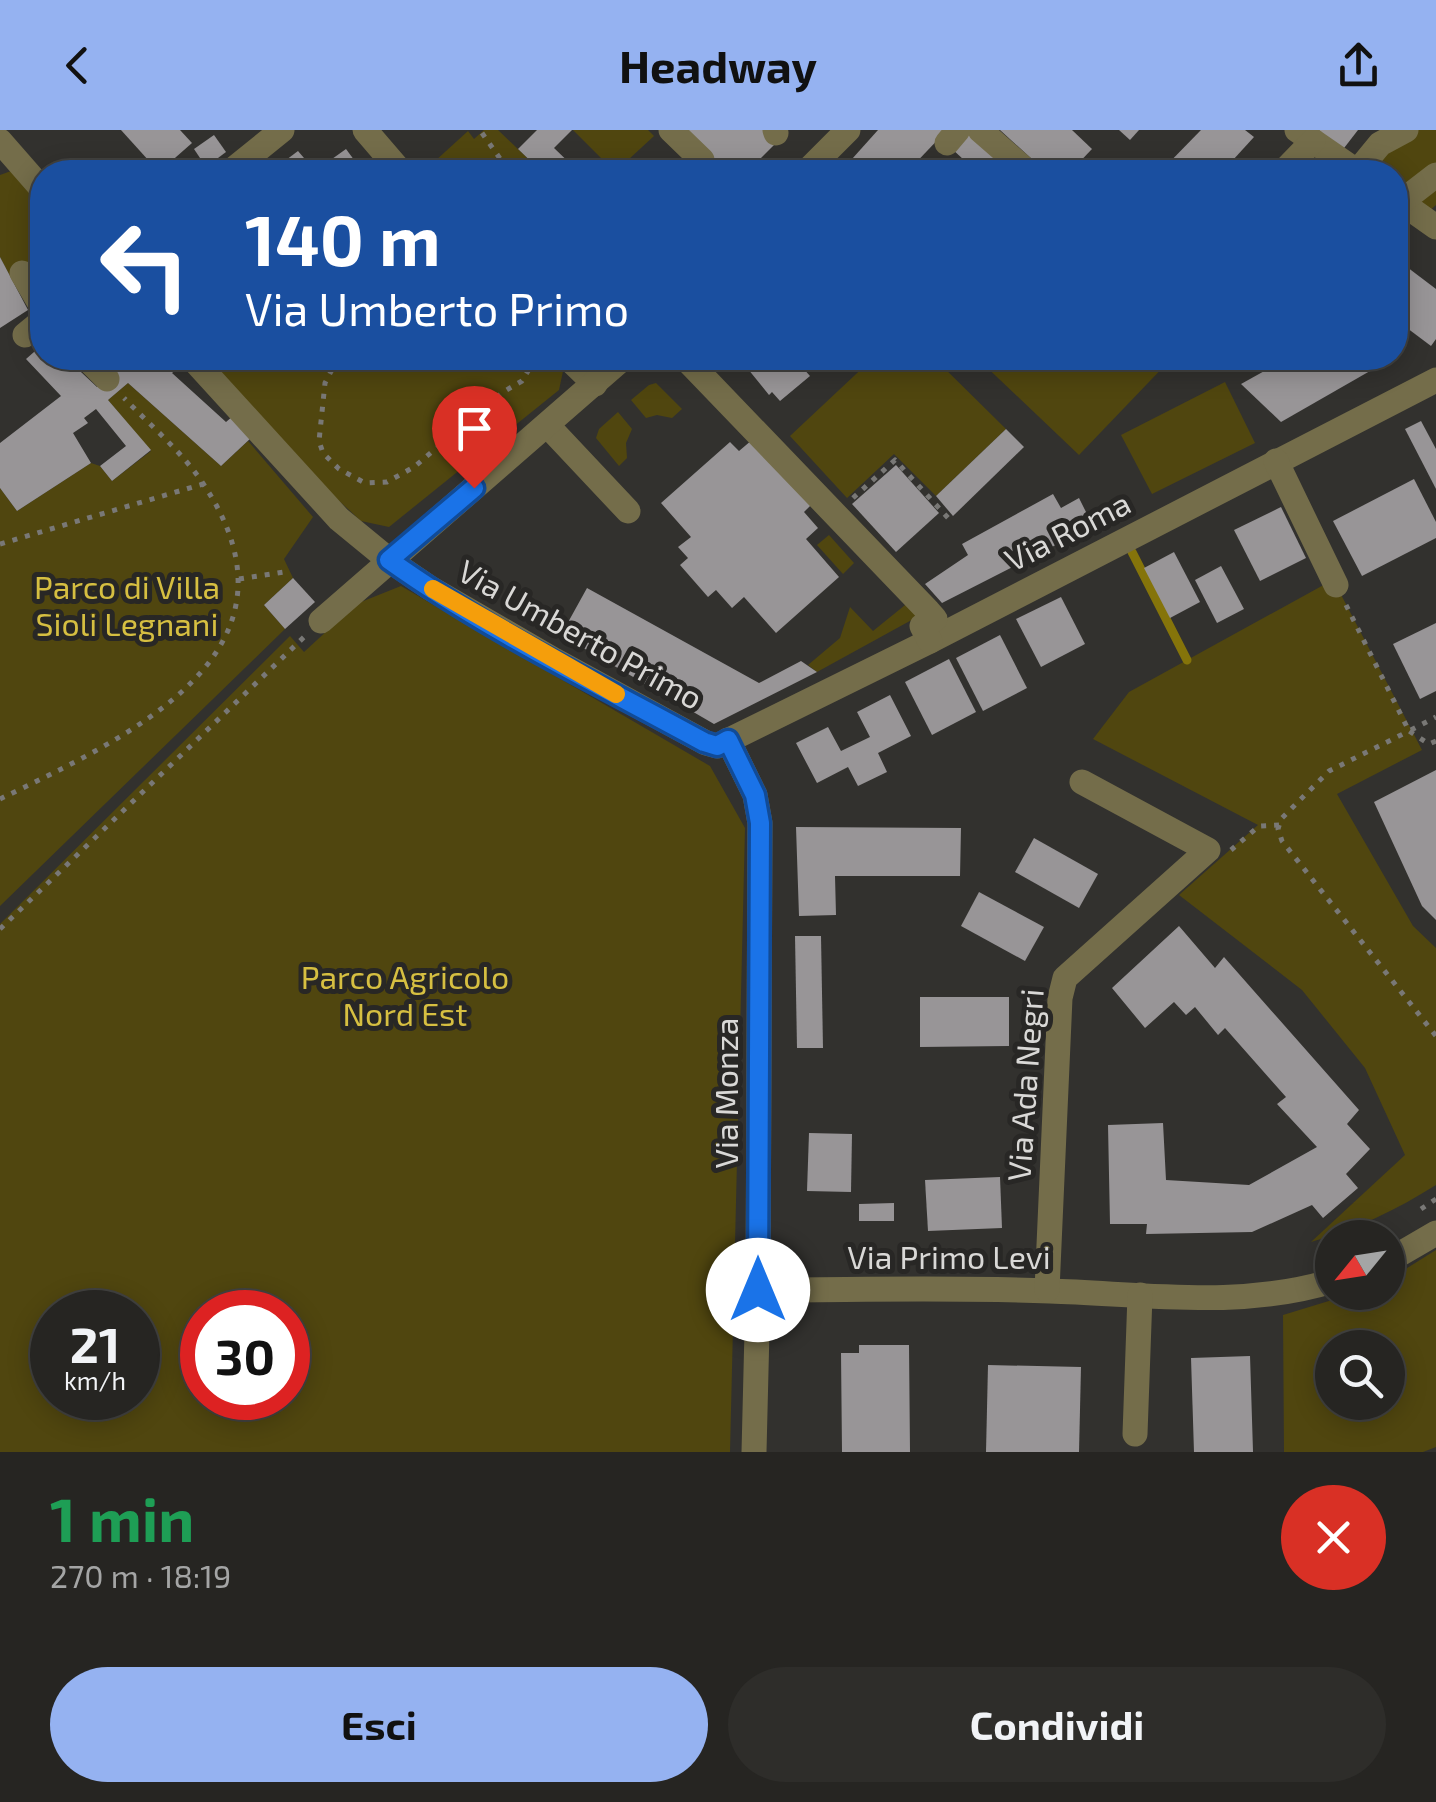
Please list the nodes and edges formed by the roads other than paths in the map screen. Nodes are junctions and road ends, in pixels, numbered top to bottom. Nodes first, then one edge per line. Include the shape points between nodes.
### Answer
1 (282, 130) edge
2 (671, 130) edge
3 (848, 130) edge
4 (980, 130) edge
5 (1406, 130) edge
6 (371, 132) edge
7 (1305, 135) edge
8 (0, 140) edge
9 (245, 160) edge
10 (392, 160) edge
11 (702, 160) dead end
12 (818, 160) edge
13 (1014, 160) edge
14 (1290, 160) edge
15 (1341, 160) edge
16 (1367, 160) edge
17 (30, 175) edge
18 (1436, 175) edge
19 (1408, 193) edge
20 (1408, 207) edge
21 (1436, 227) edge
22 (22, 272) dead end
23 (30, 286) edge
24 (98, 370) edge
25 (203, 370) edge
26 (580, 370) edge
27 (610, 370) edge
28 (696, 370) edge
29 (1436, 380) edge
30 (595, 384) junction
31 (112, 385) road end
32 (548, 426) junction
33 (1276, 460) junction
34 (628, 511) dead end
35 (389, 560) junction
36 (1336, 584) road end
37 (321, 621) road end
38 (930, 640) junction
39 (728, 740) junction
40 (1082, 782) dead end
41 (1436, 1233) edge
42 (1405, 1251) edge
43 (1315, 1286) edge
44 (758, 1290) junction
45 (1046, 1290) junction
46 (1140, 1294) junction
47 (1135, 1434) dead end
48 (754, 1452) edge

1 - 9 street
2 - 11 street
3 - 12 street
4 - 13 street
5 - 16 street
6 - 10 street
7 - 14 street
7 - 15 street
8 - 17 street
18 - 19 street
20 - 21 street
22 - 23 street
24 - 31 street
25 - 35 street, Via Umberto Primo via 339,519
26 - 30 street
27 - 30 street
28 - 38 street via 935,619 922,626
29 - 33 street, Via Roma
30 - 32 street
32 - 34 street
32 - 35 street
33 - 36 street
33 - 38 street, Via Roma
35 - 37 street
35 - 39 street, Via Umberto Primo via 704,742 717,746
38 - 39 street, Via Roma
39 - 44 street, Via Monza via 755,795 760,823
40 - 45 street, Via Ada Negri via 1208,850 1065,978
41 - 42 street
43 - 46 street, Via Primo Levi via 1247,1297
44 - 45 street, Via Primo Levi
44 - 48 street, Via Monza
45 - 46 street, Via Primo Levi
46 - 47 street

